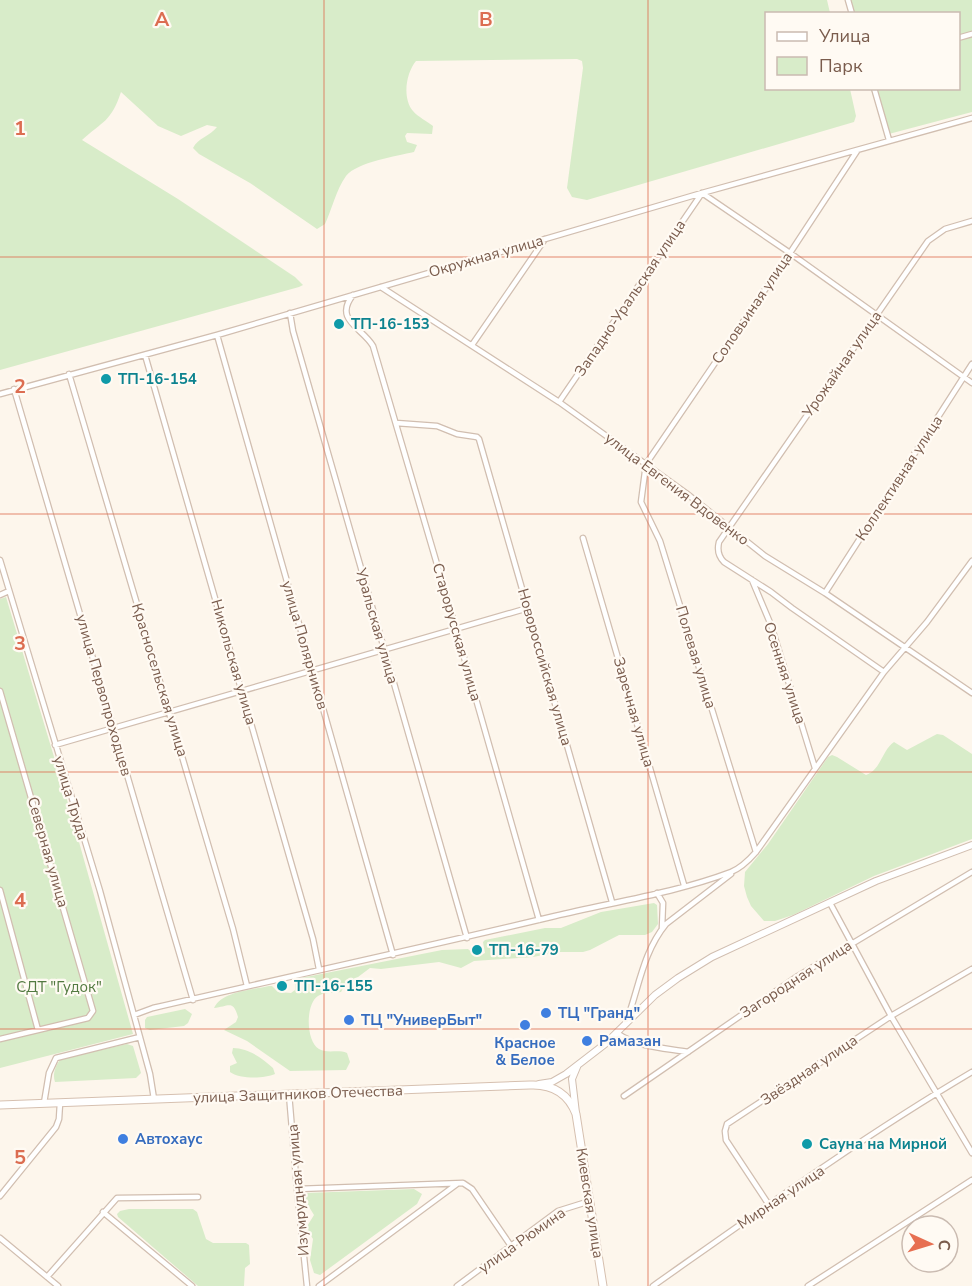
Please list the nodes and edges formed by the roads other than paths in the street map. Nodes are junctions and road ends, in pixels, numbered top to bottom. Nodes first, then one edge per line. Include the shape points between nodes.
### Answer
1 (875, 90) edge
2 (972, 118) edge
3 (889, 140) junction
4 (857, 151) junction
5 (702, 193) junction
6 (972, 221) edge
7 (544, 239) junction
8 (790, 253) junction
9 (381, 287) junction
10 (353, 294) junction
11 (290, 313) junction
12 (876, 315) junction
13 (217, 335) junction
14 (472, 345) junction
15 (145, 355) junction
16 (972, 364) edge
17 (69, 374) junction
18 (964, 377) junction
19 (972, 383) edge
20 (14, 389) junction
21 (0, 394) edge
22 (559, 402) junction
23 (396, 423) junction
24 (646, 464) junction
25 (729, 527) junction
26 (584, 538) dead end
27 (0, 560) edge
28 (972, 561) edge
29 (752, 579) junction
30 (9, 591) junction
31 (825, 593) junction
32 (0, 595) edge
33 (528, 608) junction
34 (456, 628) junction
35 (906, 647) junction
36 (384, 650) junction
37 (312, 671) junction
38 (884, 672) junction
39 (243, 691) junction
40 (0, 692) edge
41 (972, 693) edge
42 (170, 712) junction
43 (114, 728) junction
44 (55, 745) junction
45 (815, 768) junction
46 (972, 845) edge
47 (756, 852) junction
48 (734, 872) junction
49 (972, 872) edge
50 (684, 885) junction
51 (0, 890) edge
52 (657, 893) junction
53 (612, 902) junction
54 (830, 903) junction
55 (539, 920) junction
56 (662, 929) junction
57 (467, 938) junction
58 (852, 942) junction
59 (393, 955) junction
60 (319, 969) junction
61 (972, 969) edge
62 (247, 986) junction
63 (193, 1000) junction
64 (134, 1015) junction
65 (891, 1016) junction
66 (626, 1023) junction
67 (38, 1030) junction
68 (617, 1033) junction
69 (140, 1037) junction
70 (0, 1039) edge
71 (688, 1052) junction
72 (579, 1064) junction
73 (972, 1072) edge
74 (539, 1084) junction
75 (936, 1093) junction
76 (289, 1094) junction
77 (624, 1096) dead end
78 (153, 1099) junction
79 (44, 1103) junction
80 (60, 1103) junction
81 (0, 1105) edge
82 (577, 1117) junction
83 (972, 1153) edge
84 (972, 1180) edge
85 (457, 1184) junction
86 (297, 1189) junction
87 (0, 1196) edge
88 (198, 1197) dead end
89 (590, 1201) junction
90 (769, 1205) junction
91 (103, 1212) junction
92 (0, 1238) edge
93 (511, 1246) junction
94 (47, 1277) junction
95 (58, 1286) edge
96 (192, 1286) edge
97 (307, 1286) edge
98 (319, 1286) edge
99 (457, 1286) edge
100 (603, 1286) edge
101 (653, 1286) edge
102 (808, 1286) edge

1 - 3 street
2 - 3 street, Окружная улица
3 - 4 street, Окружная улица
4 - 5 street, Окружная улица
4 - 8 street, Соловьиная улица
5 - 7 street, Окружная улица
5 - 8 street
5 - 22 street, Западно-Уральская улица
6 - 12 street, Урожайная улица via 933,236
7 - 9 street, Окружная улица
7 - 14 street
8 - 12 street
8 - 24 street, Соловьиная улица
9 - 10 street, Окружная улица
9 - 14 street, улица Евгения Вдовенко
10 - 11 street, Окружная улица
10 - 23 street, Старорусская улица via 346,306 348,318 373,346
11 - 13 street, Окружная улица
11 - 36 street, Уральская улица
12 - 18 street
12 - 25 street, Урожайная улица
13 - 15 street, Окружная улица
13 - 37 street, улица Полярников
14 - 22 street, улица Евгения Вдовенко
15 - 17 street, Окружная улица
15 - 39 street, Никольская улица
16 - 18 street, Коллективная улица
17 - 20 street, Окружная улица
17 - 42 street, Красносельская улица
18 - 19 street
18 - 31 street, Коллективная улица
20 - 21 street, Окружная улица
20 - 43 street, улица Первопроходцев
22 - 24 street, улица Евгения Вдовенко
23 - 33 street, Новороссийская улица via 437,426 479,439
23 - 34 street, Старорусская улица
24 - 25 street, улица Евгения Вдовенко
24 - 47 street, Полевая улица via 641,502 660,541
25 - 29 street, Урожайная улица via 719,542 720,558
25 - 31 street, улица Евгения Вдовенко via 765,556
26 - 50 street, Заречная улица
27 - 30 street, улица Труда
28 - 35 street
29 - 38 street
29 - 45 street, Осенняя улица via 771,625
30 - 32 street
30 - 44 street, улица Труда
31 - 35 street, улица Евгения Вдовенко
33 - 34 street
33 - 53 street, Новороссийская улица
34 - 36 street
34 - 55 street, Старорусская улица
35 - 38 street
35 - 41 street, улица Евгения Вдовенко
36 - 37 street
36 - 57 street, Уральская улица
37 - 39 street
37 - 59 street, улица Полярников
38 - 45 street
39 - 42 street
39 - 60 street, Никольская улица
40 - 67 street, Северная улица via 93,1007 88,1018
42 - 43 street
42 - 62 street, Красносельская улица
43 - 44 street
43 - 63 street, улица Первопроходцев
44 - 64 street, улица Труда
45 - 47 street
46 - 54 street
47 - 48 street
48 - 50 street
48 - 56 street
49 - 58 street, Загородная улица
50 - 52 street
51 - 67 street
52 - 53 street
52 - 56 street via 663,903
53 - 55 street
54 - 58 street
54 - 66 street via 695,967 655,995
55 - 57 street
56 - 66 street via 652,944
57 - 59 street
58 - 65 street
58 - 71 street, Загородная улица
59 - 60 street
60 - 62 street
61 - 65 street, Звёздная улица
62 - 63 street
63 - 64 street
64 - 69 street, улица Труда
65 - 75 street
65 - 90 street, Звёздная улица via 727,1124 726,1140
66 - 68 street
67 - 70 street
68 - 71 street via 637,1042
68 - 72 street
69 - 78 street, улица Труда via 153,1084
69 - 79 street via 56,1058
71 - 77 street, Загородная улица
72 - 74 street via 560,1078
72 - 82 street via 572,1079
73 - 75 street, Мирная улица
74 - 76 main road, улица Защитников Отечества
74 - 82 main road, улица Защитников Отечества via 561,1092
75 - 83 street
75 - 90 street, Мирная улица
76 - 78 main road, улица Защитников Отечества
76 - 86 street, Изумрудная улица
78 - 80 main road, улица Защитников Отечества
79 - 80 main road, улица Защитников Отечества
79 - 81 main road, улица Защитников Отечества
80 - 87 street via 56,1127
82 - 89 main road, Киевская улица
84 - 102 street
85 - 86 street
85 - 93 street via 472,1189
85 - 98 street
86 - 97 street, Изумрудная улица
88 - 91 street via 117,1197
89 - 93 street, улица Рюмина via 558,1211
89 - 100 main road, Киевская улица
90 - 101 street, Мирная улица
91 - 94 street
91 - 96 street
92 - 94 street
93 - 99 street, улица Рюмина
94 - 95 street

